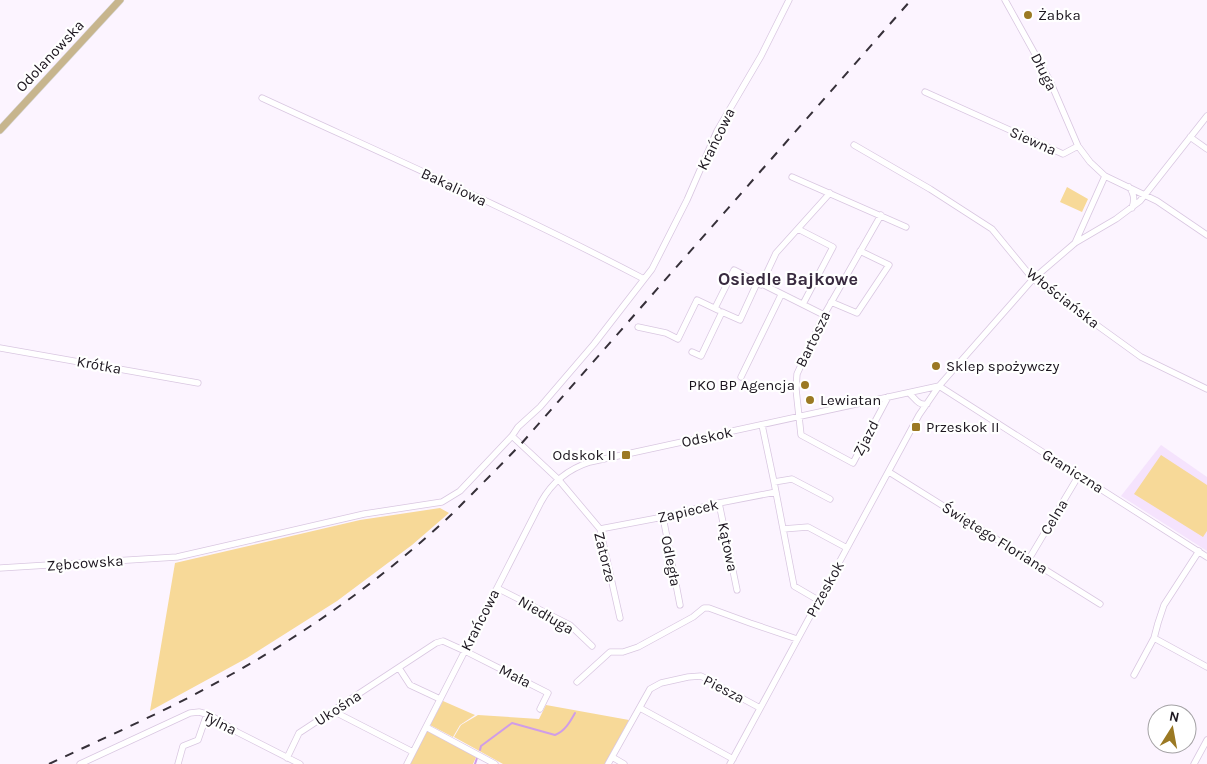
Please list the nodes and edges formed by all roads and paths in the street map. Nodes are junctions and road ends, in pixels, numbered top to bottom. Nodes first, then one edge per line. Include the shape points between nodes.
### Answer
1 (120, 0) edge
2 (789, 0) edge
3 (1005, 0) edge
4 (925, 92) dead end
5 (262, 98) dead end
6 (1207, 116) edge
7 (0, 130) edge
8 (1190, 137) junction
9 (854, 144) dead end
10 (1078, 146) junction
11 (1207, 149) edge
12 (792, 176) dead end
13 (1105, 176) junction
14 (1128, 187) junction
15 (830, 193) junction
16 (1146, 195) junction
17 (1132, 208) junction
18 (881, 215) junction
19 (906, 227) dead end
20 (798, 230) junction
21 (1207, 235) edge
22 (1075, 243) junction
23 (860, 251) junction
24 (644, 279) junction
25 (1033, 279) junction
26 (759, 284) junction
27 (781, 295) junction
28 (831, 302) junction
29 (802, 304) junction
30 (715, 308) junction
31 (722, 312) junction
32 (824, 315) junction
33 (638, 327) dead end
34 (0, 348) edge
35 (692, 352) dead end
36 (741, 377) dead end
37 (198, 383) dead end
38 (939, 386) junction
39 (1207, 389) edge
40 (922, 390) junction
41 (909, 393) junction
42 (888, 397) junction
43 (917, 401) junction
44 (929, 401) junction
45 (920, 415) junction
46 (799, 416) junction
47 (762, 425) junction
48 (512, 436) junction
49 (889, 472) junction
50 (1079, 475) junction
51 (558, 479) junction
52 (774, 482) junction
53 (776, 492) junction
54 (830, 499) dead end
55 (719, 503) junction
56 (663, 517) junction
57 (600, 529) junction
58 (783, 529) junction
59 (847, 548) junction
60 (1199, 551) junction
61 (1207, 557) edge
62 (1029, 559) junction
63 (0, 568) edge
64 (497, 588) junction
65 (737, 590) dead end
66 (818, 600) junction
67 (1100, 604) dead end
68 (680, 605) dead end
69 (620, 618) dead end
70 (1154, 638) junction
71 (797, 639) junction
72 (592, 646) dead end
73 (465, 650) junction
74 (1207, 667) edge
75 (399, 668) junction
76 (1134, 675) dead end
77 (577, 682) dead end
78 (440, 699) junction
79 (640, 708) junction
80 (760, 708) junction
81 (540, 709) dead end
82 (333, 711) junction
83 (207, 714) junction
84 (426, 727) junction
85 (1207, 740) edge
86 (413, 752) junction
87 (612, 757) junction
88 (287, 758) junction
89 (732, 762) edge
90 (80, 764) edge
91 (178, 764) edge
92 (300, 764) edge
93 (407, 764) edge
94 (495, 764) edge
95 (608, 764) edge
96 (624, 764) edge
97 (1194, 764) edge

1 - 7 main road, Odolanowska
2 - 24 street, Krańcowa via 717,131 687,200
3 - 10 street, Długa via 1050,81
4 - 10 street, Siewna via 1063,154
5 - 24 street, Bakaliowa
6 - 8 street
8 - 11 street
8 - 16 street
9 - 25 street, Włościańska via 930,188 992,230
10 - 13 street, Siewna
12 - 15 street
13 - 14 street, Siewna
13 - 22 street
14 - 16 street, Siewna
14 - 17 street via 1134,197
15 - 18 street
15 - 20 street
16 - 17 street, Przeskok
16 - 21 street, Siewna
17 - 22 street, Przeskok
18 - 19 street
18 - 23 street, Bartosza
20 - 26 street via 776,254
20 - 29 street via 833,247
22 - 25 street, Przeskok
23 - 28 street, Bartosza
23 - 28 street via 889,264 857,313
24 - 48 street, Krańcowa via 594,344
25 - 38 street, Przeskok
25 - 39 street, Włościańska via 1141,357
26 - 27 street
26 - 30 street via 734,270
26 - 31 street via 740,320
27 - 29 street
27 - 36 street
28 - 32 street, Bartosza
29 - 32 street
30 - 31 street
30 - 33 street via 697,300 678,339
31 - 35 street via 701,356
32 - 46 street, Bartosza via 796,374
34 - 37 street, Krótka
38 - 40 street, Odskok
38 - 44 street, Przeskok
38 - 50 street, Graniczna
40 - 41 street, Odskok
40 - 43 street via 916,393
40 - 44 street via 929,392
41 - 42 street, Odskok
41 - 43 street
42 - 46 street, Odskok
42 - 46 street, Zjazd via 853,463 801,435
43 - 44 street via 922,405
43 - 45 street
44 - 45 street, Przeskok
45 - 49 street, Przeskok
46 - 47 street, Odskok
47 - 51 street, Odskok via 590,462
47 - 52 street
48 - 51 street
48 - 63 street, Zębcowska via 460,491 442,502 364,514 177,557
49 - 59 street, Przeskok
49 - 62 street, Świętego Floriana
50 - 60 street, Graniczna
50 - 62 street, Celna
51 - 57 street, Zatorze
51 - 64 street, Krańcowa via 546,493
52 - 53 street
52 - 54 street via 792,479
53 - 55 street, Zapiecek
53 - 58 street
55 - 56 street, Zapiecek
55 - 65 street, Kątowa
56 - 57 street, Zapiecek
56 - 68 street, Odległa
57 - 69 street, Zatorze
58 - 59 street via 808,527
58 - 66 street via 794,586
59 - 66 street, Przeskok
60 - 61 street, Graniczna
60 - 70 street via 1164,605
62 - 67 street, Świętego Floriana
64 - 72 street, Niedługa via 570,625
64 - 73 street, Krańcowa
66 - 71 street, Przeskok
70 - 74 street
70 - 76 street
71 - 77 street via 704,608 638,647 610,652
71 - 80 street, Przeskok
73 - 75 street, Ukośna via 440,642
73 - 78 street, Krańcowa
73 - 81 street, Mała via 548,693
75 - 78 street via 410,685
75 - 82 street, Ukośna
78 - 84 street, Krańcowa
79 - 80 street, Piesza via 655,686 696,676 706,678
79 - 87 street, Piesza
79 - 89 street
80 - 89 street, Przeskok
82 - 86 street
82 - 88 street, Ukośna via 299,733
83 - 88 street, Tylna
83 - 90 street, Tylna via 190,713
83 - 91 street via 198,740 183,746
84 - 86 street, Krańcowa
84 - 94 street
85 - 97 street
86 - 93 street, Krańcowa
87 - 95 street, Piesza
87 - 96 street
88 - 92 street, Tylna

